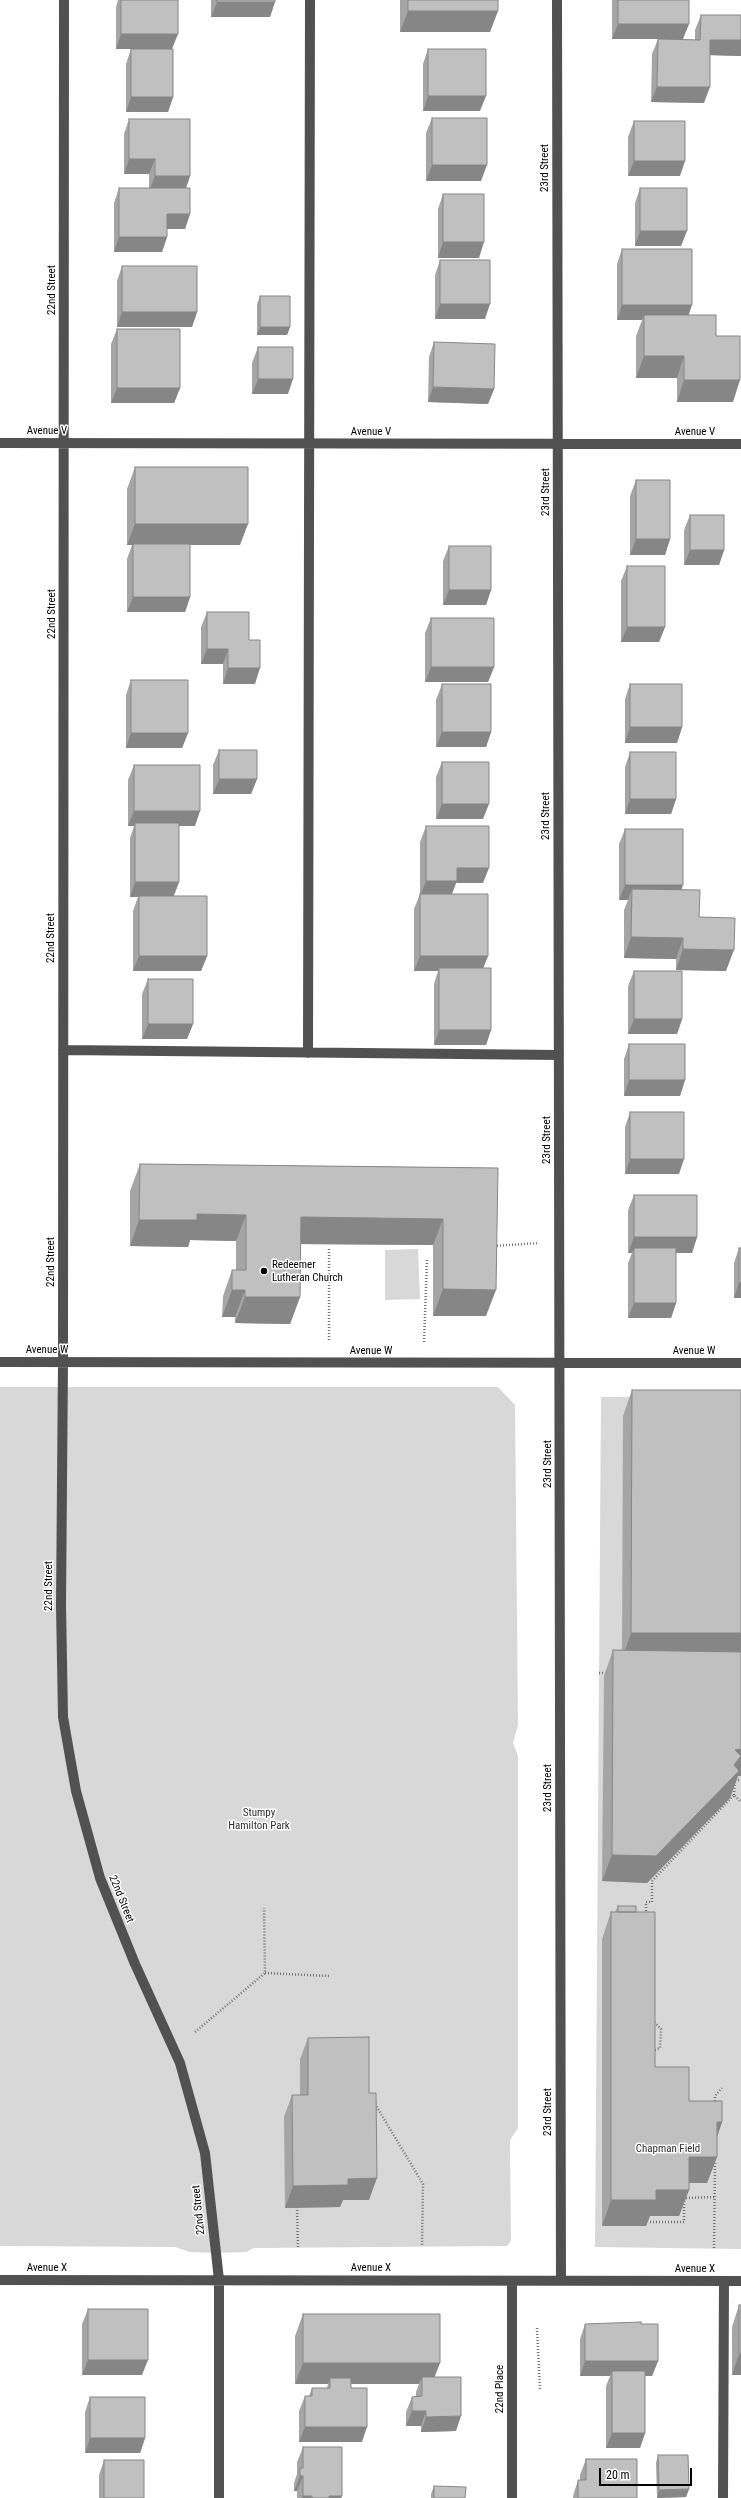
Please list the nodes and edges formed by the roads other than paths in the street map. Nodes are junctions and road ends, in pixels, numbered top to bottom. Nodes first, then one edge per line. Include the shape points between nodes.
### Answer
1 (64, 0) edge
2 (310, 0) edge
3 (557, 0) edge
4 (0, 442) edge
5 (64, 443) junction
6 (308, 444) junction
7 (558, 444) junction
8 (741, 444) edge
9 (63, 1050) junction
10 (308, 1053) junction
11 (559, 1055) junction
12 (0, 1362) edge
13 (63, 1362) junction
14 (560, 1363) junction
15 (741, 1363) edge
16 (0, 2280) edge
17 (219, 2280) junction
18 (741, 2280) edge
19 (512, 2281) junction
20 (561, 2281) junction
21 (724, 2281) junction
22 (219, 2498) edge
23 (512, 2498) edge
24 (723, 2498) edge

1 - 5 street, 22nd Street
2 - 6 street
3 - 7 street, 23rd Street
4 - 5 street, Avenue V
5 - 6 street, Avenue V
5 - 9 street, 22nd Street
6 - 7 street, Avenue V
6 - 10 street
7 - 8 street, Avenue V
7 - 11 street, 23rd Street
9 - 10 street
9 - 13 street, 22nd Street
10 - 11 street
11 - 14 street, 23rd Street
12 - 13 street, Avenue W
13 - 14 street, Avenue W
13 - 17 street, 22nd Street via 63,1717 76,1792 100,1878 135,1964 180,2063 205,2153
14 - 15 street, Avenue W
14 - 20 street, 23rd Street
16 - 17 street, Avenue X
17 - 19 street, Avenue X
17 - 22 street, 22nd Street
18 - 21 street, Avenue X
19 - 20 street, Avenue X
19 - 23 street, 22nd Place
20 - 21 street, Avenue X
21 - 24 street

